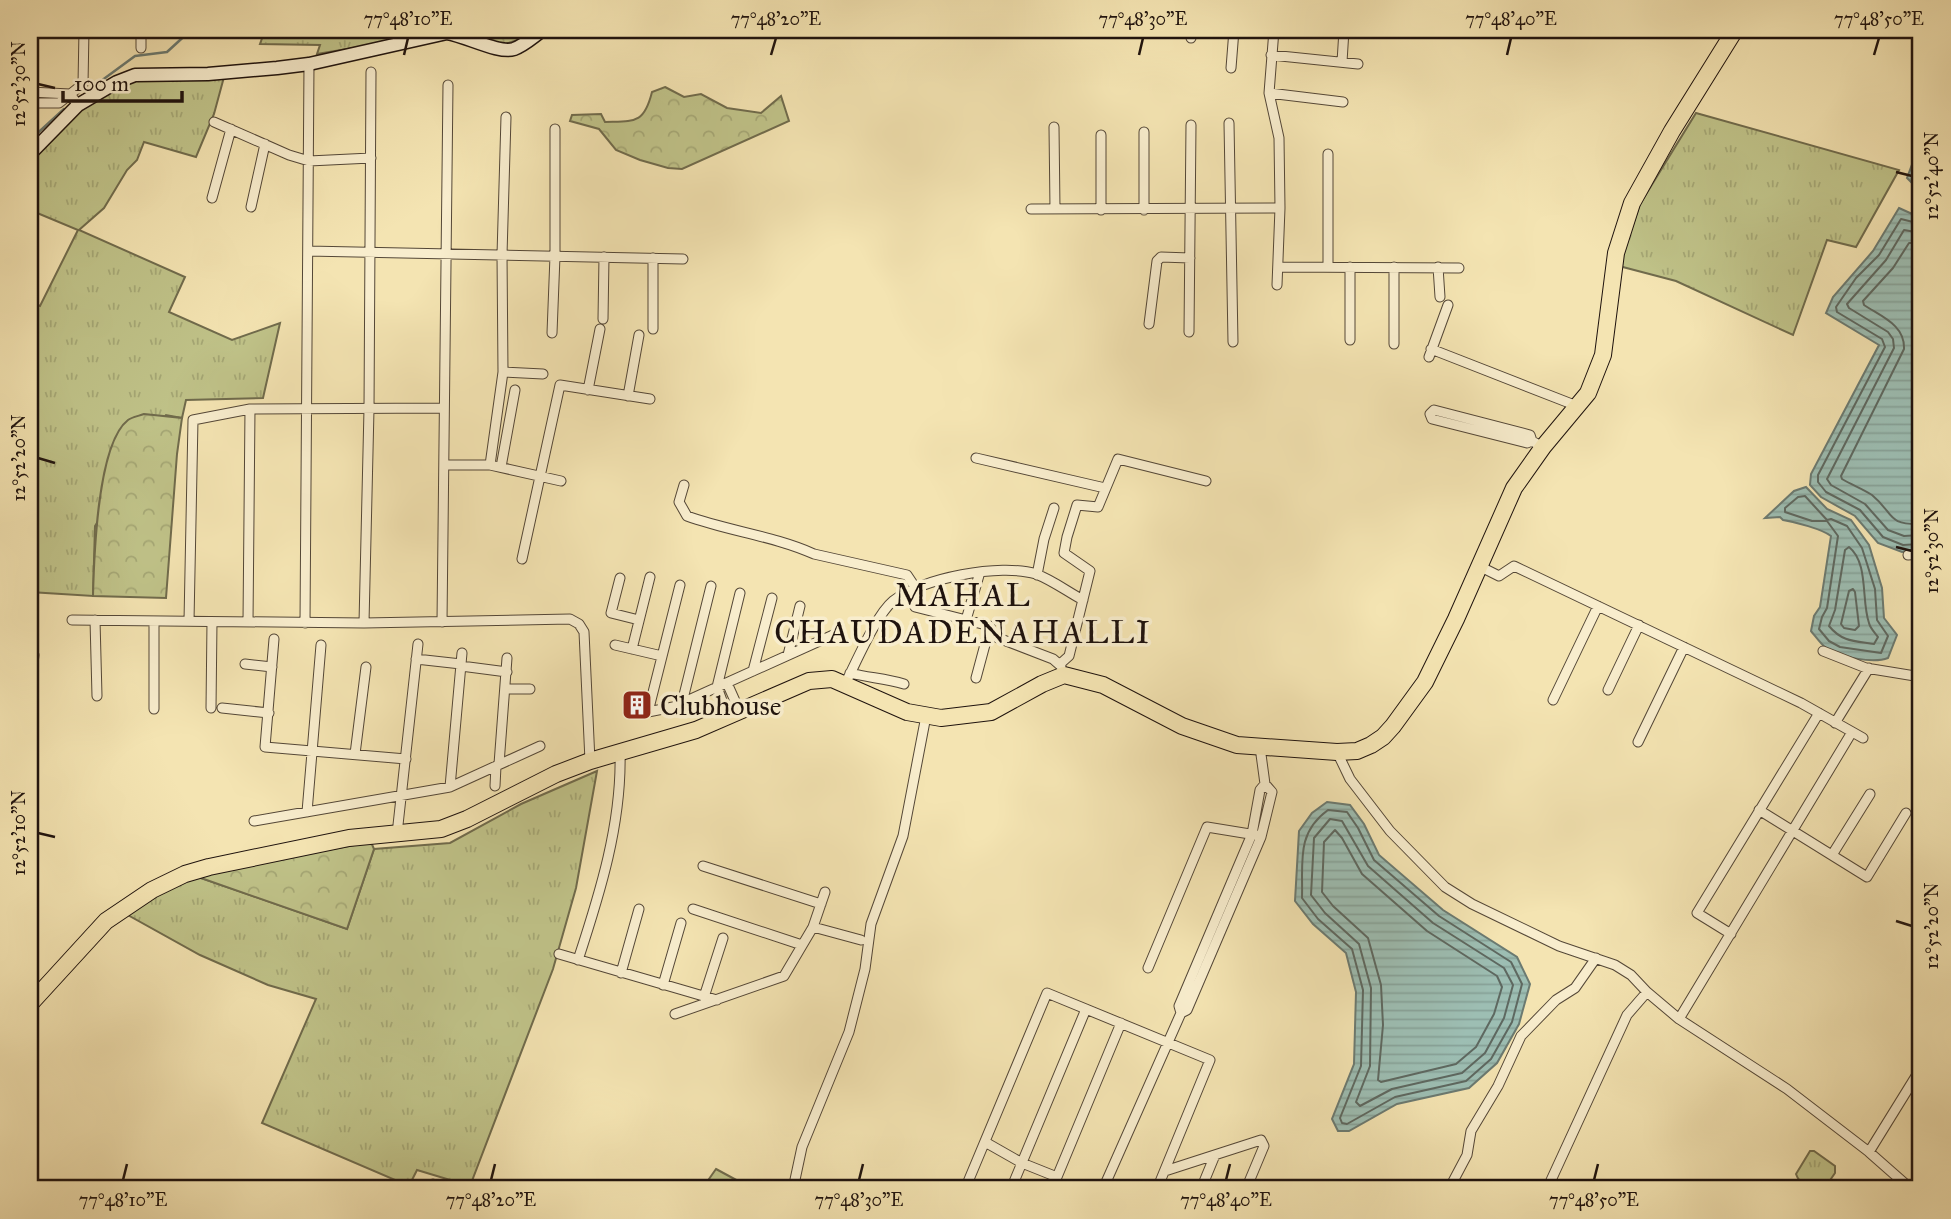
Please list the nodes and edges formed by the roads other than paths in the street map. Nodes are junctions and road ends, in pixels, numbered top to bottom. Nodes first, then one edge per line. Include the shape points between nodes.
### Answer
1 (84, 30) edge
2 (141, 30) edge
3 (543, 30) edge
4 (1234, 30) edge
5 (1274, 30) edge
6 (1344, 30) edge
7 (1735, 30) edge
8 (141, 48) dead end
9 (1271, 55) junction
10 (1342, 62) junction
11 (309, 64) junction
12 (1358, 64) dead end
13 (1231, 68) dead end
14 (371, 72) dead end
15 (448, 85) dead end
16 (30, 92) edge
17 (1269, 93) junction
18 (74, 100) junction
19 (1343, 102) dead end
20 (30, 103) edge
21 (506, 117) dead end
22 (214, 122) dead end
23 (1229, 123) dead end
24 (1191, 125) dead end
25 (1054, 127) dead end
26 (231, 129) junction
27 (555, 129) dead end
28 (1143, 132) dead end
29 (1101, 135) dead end
30 (265, 144) junction
31 (30, 154) edge
32 (1328, 154) dead end
33 (371, 158) junction
34 (310, 161) junction
35 (212, 198) dead end
36 (251, 208) dead end
37 (1055, 208) junction
38 (1280, 208) junction
39 (1031, 209) dead end
40 (1191, 209) junction
41 (1232, 209) junction
42 (1101, 210) junction
43 (1144, 210) junction
44 (308, 251) junction
45 (370, 252) junction
46 (444, 254) junction
47 (502, 255) junction
48 (555, 256) junction
49 (604, 257) junction
50 (653, 258) junction
51 (1190, 258) junction
52 (683, 259) dead end
53 (1279, 267) junction
54 (1328, 267) junction
55 (1350, 267) junction
56 (1394, 267) junction
57 (1438, 267) junction
58 (1459, 268) dead end
59 (1277, 285) dead end
60 (1440, 297) dead end
61 (1448, 305) dead end
62 (1149, 324) dead end
63 (653, 330) dead end
64 (1189, 332) dead end
65 (552, 333) dead end
66 (639, 335) dead end
67 (1350, 340) dead end
68 (1233, 342) dead end
69 (1394, 344) dead end
70 (503, 372) junction
71 (543, 374) dead end
72 (515, 390) dead end
73 (588, 390) junction
74 (628, 396) junction
75 (650, 399) dead end
76 (1577, 407) junction
77 (369, 408) junction
78 (444, 408) junction
79 (250, 409) junction
80 (307, 409) junction
81 (1537, 444) junction
82 (976, 458) dead end
83 (490, 465) junction
84 (445, 466) junction
85 (501, 467) junction
86 (540, 476) junction
87 (561, 481) dead end
88 (1206, 481) dead end
89 (684, 485) dead end
90 (1105, 488) junction
91 (1054, 508) dead end
92 (1921, 554) edge
93 (1908, 555) dead end
94 (522, 559) dead end
95 (1479, 566) junction
96 (980, 572) junction
97 (1037, 575) junction
98 (650, 577) dead end
99 (620, 578) dead end
100 (680, 585) dead end
101 (711, 586) dead end
102 (912, 590) junction
103 (740, 593) dead end
104 (772, 598) dead end
105 (1083, 600) junction
106 (800, 606) dead end
107 (1598, 606) junction
108 (72, 620) dead end
109 (95, 620) junction
110 (639, 620) junction
111 (966, 620) junction
112 (154, 621) junction
113 (189, 621) junction
114 (212, 622) junction
115 (248, 622) junction
116 (442, 622) junction
117 (305, 623) junction
118 (364, 624) junction
119 (1639, 625) junction
120 (988, 634) junction
121 (833, 635) dead end
122 (274, 639) dead end
123 (418, 644) dead end
124 (321, 645) dead end
125 (615, 645) dead end
126 (1684, 647) junction
127 (632, 649) junction
128 (1823, 651) dead end
129 (462, 653) dead end
130 (34, 655) dead end
131 (789, 655) junction
132 (662, 656) junction
133 (508, 658) dead end
134 (416, 659) junction
135 (244, 664) dead end
136 (461, 665) junction
137 (272, 667) junction
138 (366, 667) dead end
139 (1869, 668) junction
140 (1062, 669) junction
141 (753, 671) junction
142 (507, 672) junction
143 (1921, 677) edge
144 (976, 678) dead end
145 (848, 679) junction
146 (727, 682) junction
147 (904, 684) dead end
148 (717, 687) junction
149 (505, 689) junction
150 (530, 689) dead end
151 (30, 690) edge
152 (1608, 690) dead end
153 (97, 696) dead end
154 (1553, 700) dead end
155 (682, 703) junction
156 (211, 708) dead end
157 (222, 708) dead end
158 (154, 709) dead end
159 (269, 713) junction
160 (1819, 713) junction
161 (734, 714) junction
162 (926, 716) junction
163 (1835, 723) junction
164 (1852, 732) junction
165 (1863, 738) dead end
166 (1638, 742) dead end
167 (540, 746) dead end
168 (1261, 747) junction
169 (312, 750) junction
170 (620, 752) junction
171 (1337, 752) junction
172 (355, 754) junction
173 (406, 759) junction
174 (590, 761) junction
175 (497, 765) junction
176 (495, 786) dead end
177 (450, 788) junction
178 (1870, 794) dead end
179 (401, 797) junction
180 (1759, 810) junction
181 (307, 812) junction
182 (1906, 813) dead end
183 (254, 821) dead end
184 (1793, 831) junction
185 (397, 834) junction
186 (1256, 835) junction
187 (1832, 855) junction
188 (703, 866) dead end
189 (825, 891) dead end
190 (821, 904) junction
191 (639, 909) dead end
192 (693, 909) dead end
193 (681, 923) dead end
194 (813, 928) junction
195 (1731, 934) junction
196 (723, 938) dead end
197 (861, 940) dead end
198 (803, 945) junction
199 (559, 954) dead end
200 (1597, 958) junction
201 (578, 960) junction
202 (1148, 968) dead end
203 (621, 973) junction
204 (663, 985) junction
205 (1647, 992) junction
206 (704, 997) junction
207 (718, 1001) junction
208 (30, 1004) edge
209 (1086, 1009) junction
210 (675, 1014) dead end
211 (1679, 1019) junction
212 (1121, 1023) junction
213 (1167, 1042) junction
214 (1921, 1068) edge
215 (985, 1142) junction
216 (1869, 1152) junction
217 (1215, 1155) junction
218 (1022, 1163) junction
219 (1165, 1171) junction
220 (793, 1189) edge
221 (965, 1189) edge
222 (1011, 1189) edge
223 (1103, 1189) edge
224 (1157, 1189) edge
225 (1201, 1189) edge
226 (1246, 1189) edge
227 (1449, 1189) edge
228 (1547, 1189) edge
229 (1911, 1189) edge

1 - 18 street via 83,85
2 - 8 street
3 - 11 street via 508,50 447,33
4 - 13 street
5 - 9 street
6 - 10 street
7 - 76 highway via 1632,203 1616,253 1602,355 1588,393
9 - 10 street
9 - 17 street
10 - 12 street
11 - 18 street via 208,75 135,75
11 - 34 street
14 - 33 street
15 - 46 street
16 - 18 street
17 - 19 street
17 - 38 street via 1279,138
18 - 20 street
18 - 31 street
21 - 47 street
22 - 26 street
23 - 41 street
24 - 40 street
25 - 37 street
26 - 30 street
26 - 35 street
27 - 48 street
28 - 43 street
29 - 42 street
30 - 34 street
30 - 36 street
32 - 54 street
33 - 34 street
33 - 45 street
34 - 44 street
37 - 39 street
37 - 42 street
38 - 41 street
38 - 53 street
40 - 41 street
40 - 43 street
40 - 51 street
41 - 68 street
42 - 43 street
44 - 45 street
44 - 80 street
45 - 46 street
45 - 77 street
46 - 47 street
46 - 78 street
47 - 48 street
47 - 70 street
48 - 49 street
48 - 65 street
49 - 50 street
49 - 73 street via 601,324
50 - 52 street
50 - 63 street
51 - 62 street via 1161,257 1157,261
51 - 64 street
53 - 54 street
53 - 59 street
54 - 55 street
55 - 56 street
55 - 67 street
56 - 57 street
56 - 69 street
57 - 58 street
57 - 60 street
61 - 76 street via 1430,353
66 - 74 street
70 - 71 street
70 - 83 street
72 - 85 street
73 - 74 street
73 - 86 street via 560,385
74 - 75 street
76 - 81 highway
77 - 78 street
77 - 80 street
77 - 118 street
78 - 84 street
79 - 80 street
79 - 113 street via 194,420
79 - 115 street
80 - 117 street
81 - 81 street via 1432,419 1430,414 1434,410 1530,435
81 - 95 highway
82 - 90 street
83 - 84 street
83 - 85 street
84 - 116 street
85 - 86 street
86 - 87 street
86 - 94 street
88 - 90 street via 1118,459
89 - 102 street via 679,502 687,516 814,554 906,575
90 - 105 street via 1098,507 1077,505 1067,537 1064,553 1090,571
91 - 97 street
92 - 93 street
95 - 107 street via 1499,576 1514,566
95 - 171 highway via 1440,653 1404,712 1371,745
96 - 97 street
96 - 102 street
96 - 111 street
97 - 105 street
98 - 110 street
99 - 110 street via 611,613
100 - 132 street
101 - 155 street
102 - 111 street via 915,607
102 - 145 street via 892,601 881,615
103 - 148 street
104 - 141 street
105 - 140 street
106 - 131 street
107 - 119 street
107 - 154 street
108 - 109 street
109 - 112 street
109 - 153 street
110 - 127 street
111 - 120 street via 990,626
112 - 113 street
112 - 158 street
113 - 114 street
114 - 115 street
114 - 156 street
115 - 117 street
116 - 118 street
116 - 174 street via 570,619 579,624 584,632
117 - 118 street
119 - 126 street
119 - 152 street
120 - 140 street
120 - 144 street
121 - 131 street
122 - 137 street
123 - 134 street
124 - 169 street
125 - 127 street
126 - 160 street
126 - 166 street
127 - 132 street
128 - 139 street
129 - 136 street
130 - 151 street
131 - 141 street
132 - 155 street via 646,713
133 - 142 street
134 - 136 street
134 - 173 street
135 - 137 street
136 - 142 street
136 - 177 street
137 - 159 street
138 - 172 street
139 - 143 street
139 - 163 street
140 - 162 highway via 1054,678 991,712
140 - 168 highway via 1199,734
141 - 146 street
142 - 149 street
145 - 147 street via 883,677
145 - 161 highway via 809,681
145 - 162 highway via 907,712
146 - 148 street
146 - 161 street
148 - 155 street
148 - 161 street
149 - 150 street
149 - 175 street
157 - 159 street
159 - 169 street via 265,747
160 - 163 street
160 - 180 street
161 - 170 highway
162 - 220 street via 903,836 871,924 849,1032 802,1147
163 - 164 street
164 - 165 street
164 - 184 street
167 - 175 street
168 - 171 highway
168 - 186 street via 1265,784 1260,790
169 - 172 street
169 - 181 street
170 - 174 highway
170 - 201 street via 621,783 608,859
171 - 200 street via 1350,779 1390,831 1445,887 1559,946
172 - 173 street
173 - 179 street
174 - 185 highway via 441,829
175 - 176 street
175 - 177 street
177 - 179 street
178 - 187 street
179 - 181 street
179 - 185 street
180 - 184 street
180 - 195 street via 1697,913
181 - 183 street
182 - 187 street via 1867,877
184 - 187 street
184 - 195 street
185 - 208 highway via 349,838 185,874 106,921
186 - 202 street via 1207,827
186 - 213 street
188 - 190 street
189 - 190 street
190 - 194 street
191 - 203 street
192 - 198 street
193 - 204 street
194 - 197 street
194 - 198 street
195 - 211 street
196 - 206 street
198 - 207 street via 784,976
199 - 201 street
200 - 205 street via 1631,975
200 - 227 street via 1575,988 1556,1000 1521,1037 1471,1131 1467,1155
201 - 203 street
203 - 204 street
204 - 206 street
205 - 211 street
205 - 228 street via 1627,1015
206 - 207 street
207 - 210 street
209 - 212 street
209 - 215 street via 1047,993
209 - 218 street
211 - 216 street via 1787,1088
212 - 213 street
212 - 218 street via 1056,1177
213 - 219 street via 1210,1060
213 - 223 street
214 - 216 street
215 - 218 street
215 - 221 street
216 - 229 street
217 - 219 street
217 - 225 street
217 - 226 street via 1263,1142
218 - 222 street
219 - 224 street

